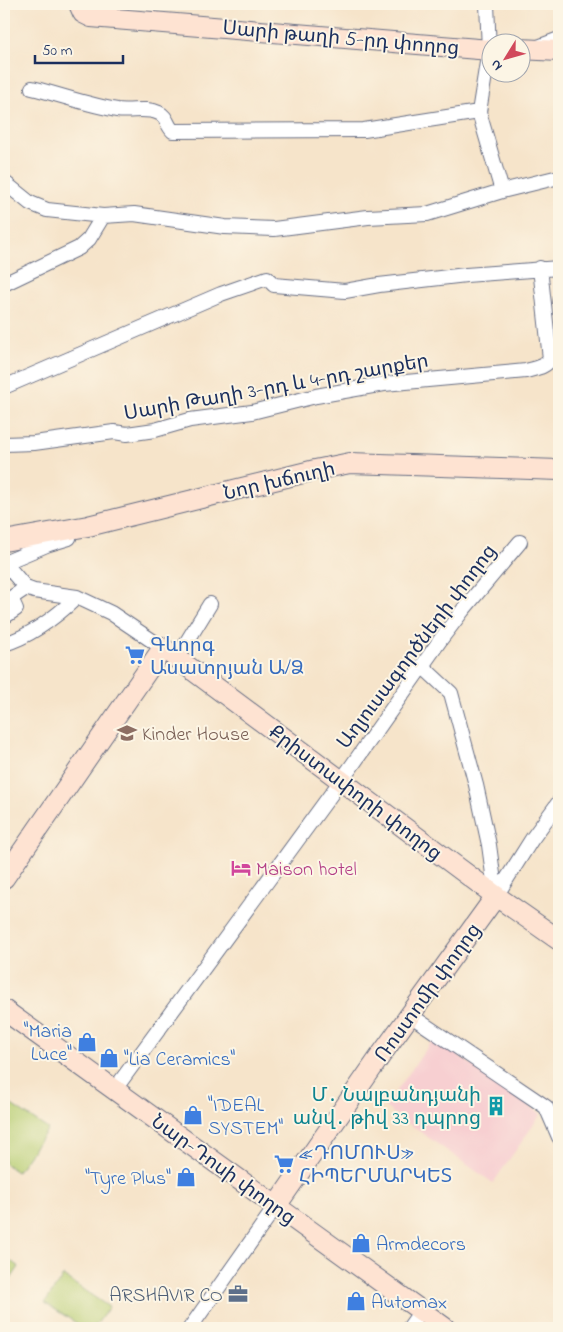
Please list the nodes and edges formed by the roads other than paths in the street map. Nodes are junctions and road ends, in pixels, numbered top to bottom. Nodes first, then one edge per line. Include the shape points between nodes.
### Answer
1 (79, 4) edge
2 (487, 4) edge
3 (489, 32) edge
4 (559, 39) edge
5 (530, 48) edge
6 (480, 49) edge
7 (530, 49) edge
8 (559, 51) edge
9 (484, 82) edge
10 (32, 88) dead end
11 (479, 112) junction
12 (559, 177) edge
13 (4, 182) edge
14 (502, 191) junction
15 (103, 216) junction
16 (540, 268) junction
17 (559, 268) edge
18 (4, 284) edge
19 (4, 387) edge
20 (4, 444) edge
21 (559, 470) edge
22 (88, 526) junction
23 (4, 541) edge
24 (520, 542) dead end
25 (4, 562) edge
26 (26, 588) junction
27 (77, 596) junction
28 (210, 604) dead end
29 (4, 617) edge
30 (4, 644) edge
31 (170, 653) junction
32 (422, 666) junction
33 (341, 780) junction
34 (559, 802) edge
35 (4, 878) edge
36 (496, 896) junction
37 (559, 940) edge
38 (4, 1010) edge
39 (410, 1015) junction
40 (115, 1089) junction
41 (559, 1136) edge
42 (276, 1206) junction
43 (421, 1311) junction
44 (190, 1328) edge
45 (409, 1328) edge
46 (445, 1328) edge

1 - 6 street, Սարի թաղի 5-րդ փողոց via 83,13 91,16
2 - 3 street
4 - 5 street
7 - 8 street
9 - 11 street
10 - 11 street via 80,103 120,110 154,110 162,114 173,131 364,130
11 - 14 street
12 - 14 street
13 - 15 street via 30,203 47,210
14 - 15 street via 427,214 368,217 274,229 225,227 134,214
15 - 18 street via 79,248
16 - 17 street
16 - 19 street via 345,291 274,285 267,278 221,294
16 - 20 street, Սարի Թաղի 3-րդ և 4-րդ շարքեր via 550,358 543,366 526,371 384,384 252,412 190,420 155,430
21 - 22 street, Նոր խճուղի via 350,463
22 - 23 street, Նոր խճուղի
22 - 25 street via 70,537
24 - 32 street, Աղյուսագործների փողոց via 463,610
25 - 26 street
26 - 27 street, Քրիստափորի փողոց
26 - 29 street via 12,598 16,609
27 - 30 street via 62,611 28,634
27 - 31 street, Քրիստափորի փողոց via 112,613
28 - 31 street
31 - 33 street, Քրիստափորի փողոց
31 - 35 street
32 - 33 street, Աղյուսագործների փողոց
32 - 36 street via 451,693 476,785
33 - 36 street, Քրիստափորի փողոց
33 - 40 street, Աղյուսագործների փողոց
34 - 36 street, Ռոստոմի փողոց
36 - 37 street, Քրիստափորի փողոց
36 - 39 street, Ռոստոմի փողոց
38 - 40 street, Նար-Դոսի փողոց
39 - 41 street via 546,1107
39 - 42 street, Ռոստոմի փողոց
40 - 42 street, Նար-Դոսի փողոց
42 - 43 street, Նար-Դոսի փողոց
42 - 44 street, Ռոստոմի փողոց
43 - 45 street
43 - 46 street, Նար-Դոսի փողոց

